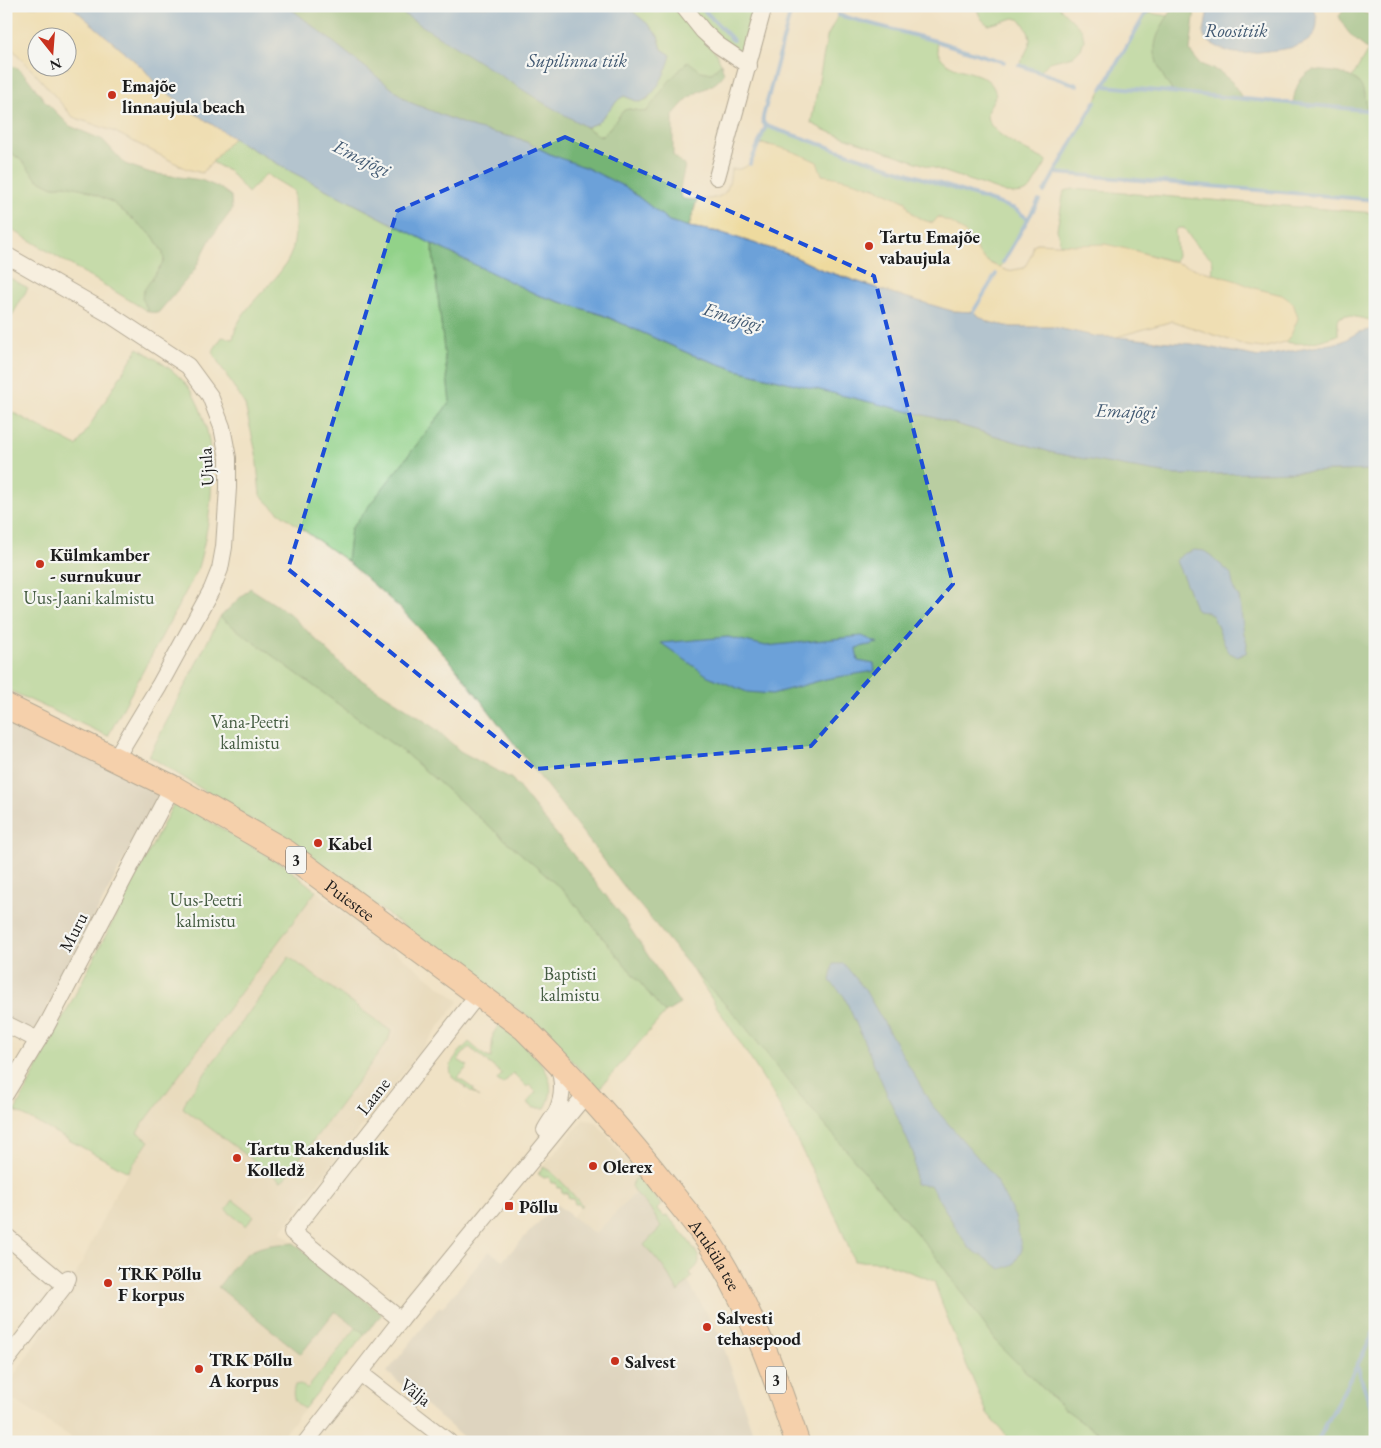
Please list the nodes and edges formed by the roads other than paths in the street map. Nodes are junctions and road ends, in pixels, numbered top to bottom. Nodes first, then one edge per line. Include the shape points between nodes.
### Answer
1 (683, 6) edge
2 (764, 6) edge
3 (749, 66) junction
4 (717, 177) dead end
5 (6, 254) edge
6 (6, 706) edge
7 (115, 759) junction
8 (172, 787) junction
9 (479, 993) junction
10 (6, 1024) edge
11 (38, 1040) junction
12 (556, 1060) junction
13 (6, 1093) edge
14 (586, 1094) junction
15 (536, 1156) junction
16 (6, 1236) edge
17 (401, 1320) junction
18 (6, 1361) edge
19 (360, 1373) junction
20 (306, 1442) edge
21 (449, 1442) edge
22 (797, 1442) edge

1 - 3 street via 718,46
2 - 3 street
3 - 4 street
5 - 7 street, Ujula via 116,318 188,366 210,396 222,427 228,458 228,488 220,569 212,590 159,686
6 - 7 highway, Puiestee / 3
7 - 8 highway, Puiestee / 3
8 - 9 highway, Puiestee / 3 via 286,852
8 - 11 street, Muru
9 - 12 highway, Puiestee / 3 via 524,1028
9 - 17 street, Laane via 292,1232
10 - 11 street
11 - 13 street, Muru
12 - 14 highway, Puiestee / 3
12 - 15 street via 561,1079 561,1099
14 - 15 street
14 - 22 highway, Aruküla tee / 3 via 642,1156 719,1257 739,1292 772,1368
15 - 17 street
16 - 18 street via 66,1282
17 - 19 street
19 - 20 street
19 - 21 street, Välja

